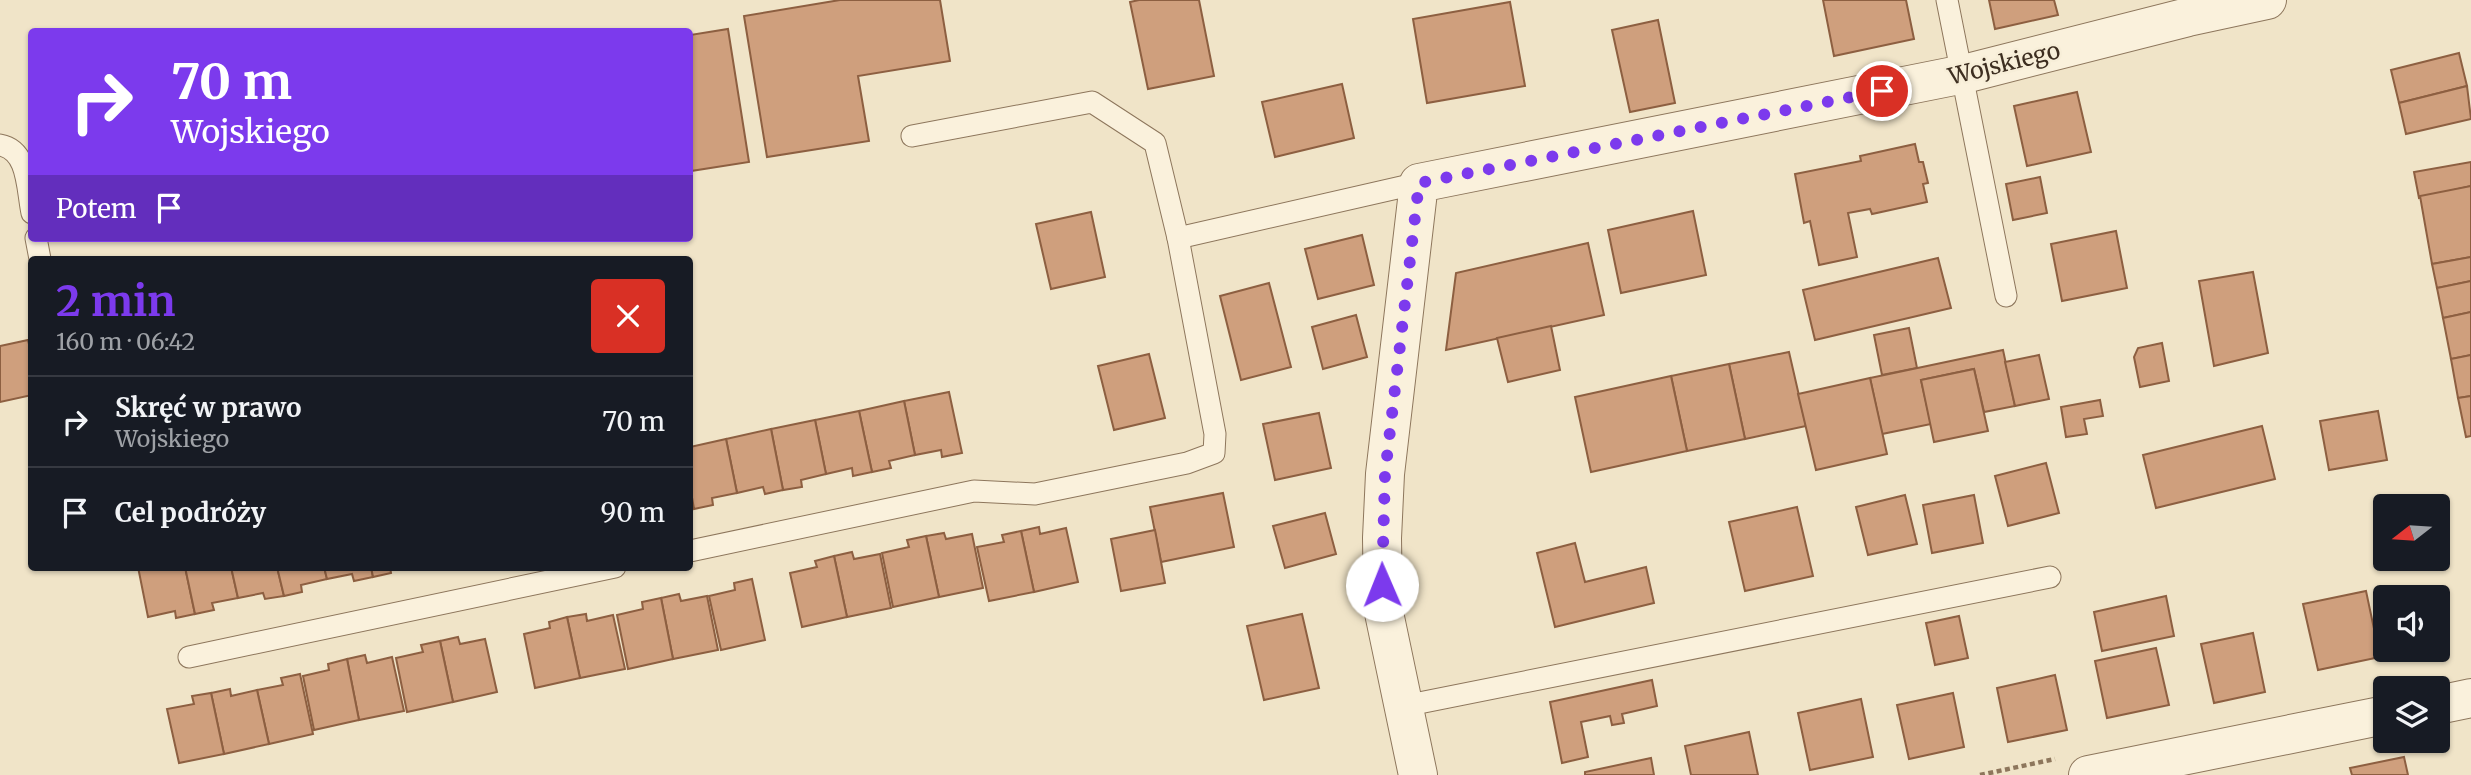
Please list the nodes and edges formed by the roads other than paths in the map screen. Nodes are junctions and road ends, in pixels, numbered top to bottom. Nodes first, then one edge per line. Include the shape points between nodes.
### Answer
1 (1947, 0) edge
2 (2267, 0) edge
3 (1964, 74) junction
4 (912, 136) dead end
5 (0, 145) edge
6 (1419, 183) junction
7 (28, 194) edge
8 (1178, 238) junction
9 (2006, 296) dead end
10 (693, 550) edge
11 (596, 571) edge
12 (2050, 577) dead end
13 (189, 657) dead end
14 (2471, 698) edge
15 (2450, 702) edge
16 (2373, 717) edge
17 (1406, 719) junction
18 (1418, 775) edge
19 (2088, 775) edge

1 - 3 lane
2 - 3 street, Wojskiego
3 - 6 street, Wojskiego
3 - 9 lane
4 - 8 lane via 1092,102 1155,143
5 - 7 lane via 20,157
6 - 8 lane
6 - 17 street via 1385,474 1382,538 1383,608
8 - 10 lane via 1215,434 1214,453 1187,463 1035,494 974,491
11 - 13 lane
12 - 17 lane
14 - 15 street
16 - 19 street
17 - 18 street

